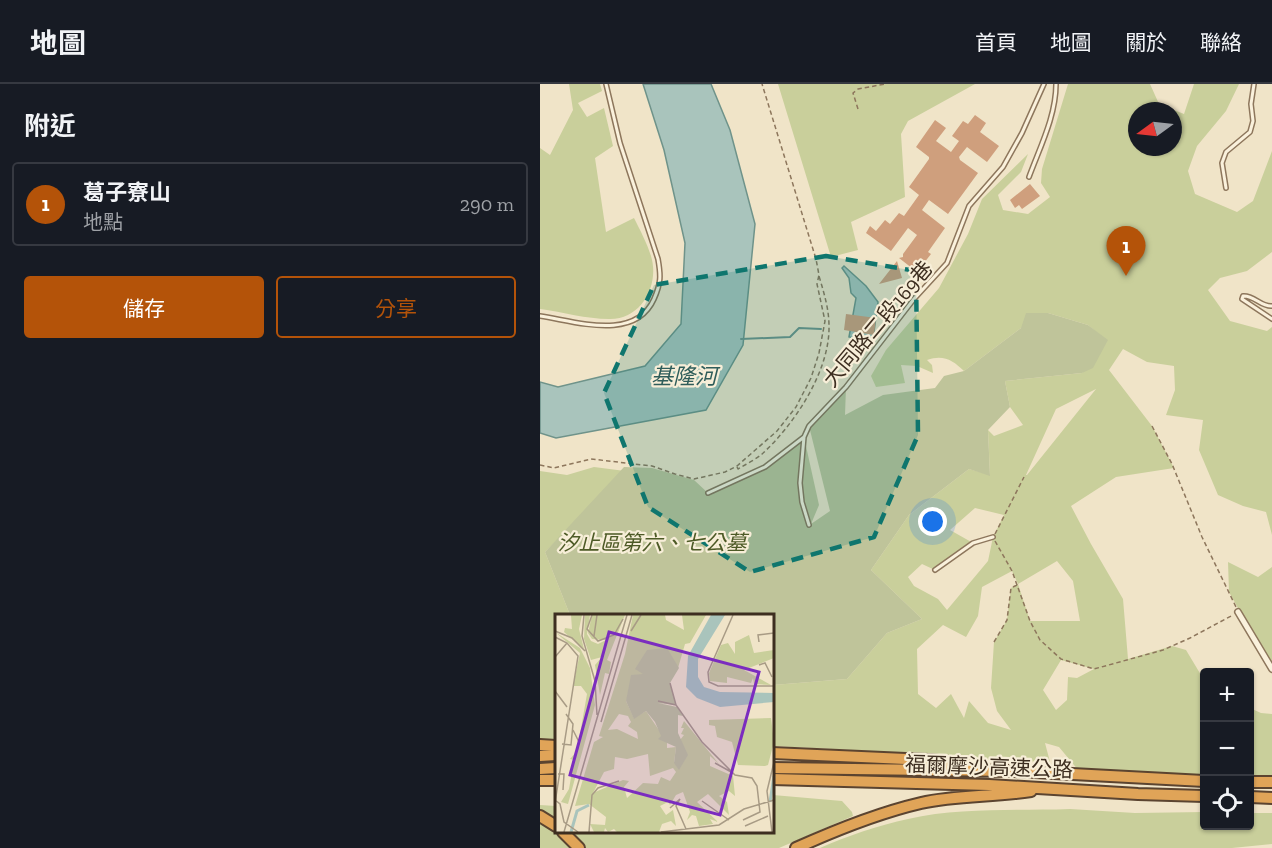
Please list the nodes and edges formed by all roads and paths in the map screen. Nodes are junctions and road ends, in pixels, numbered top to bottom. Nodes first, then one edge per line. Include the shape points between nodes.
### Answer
1 (606, 84) edge
2 (762, 84) edge
3 (885, 84) edge
4 (1044, 84) edge
5 (1056, 84) edge
6 (1254, 84) edge
7 (858, 110) dead end
8 (1029, 177) dead end
9 (1226, 188) dead end
10 (825, 256) dead end
11 (816, 259) junction
12 (819, 275) junction
13 (1272, 306) edge
14 (540, 316) edge
15 (1272, 319) edge
16 (1152, 426) dead end
17 (804, 437) junction
18 (540, 465) edge
19 (736, 466) junction
20 (1024, 477) dead end
21 (708, 493) dead end
22 (809, 525) dead end
23 (993, 537) junction
24 (935, 570) dead end
25 (1018, 584) junction
26 (1238, 612) junction
27 (994, 642) dead end
28 (1272, 669) edge
29 (540, 745) edge
30 (555, 746) edge
31 (774, 753) edge
32 (555, 755) edge
33 (540, 756) edge
34 (555, 768) edge
35 (774, 768) edge
36 (540, 769) edge
37 (980, 771) junction
38 (774, 779) edge
39 (1200, 781) edge
40 (1254, 782) edge
41 (1272, 782) edge
42 (1050, 788) junction
43 (1200, 796) edge
44 (1254, 797) edge
45 (1272, 798) edge
46 (540, 816) edge
47 (555, 825) edge
48 (565, 833) edge
49 (579, 848) edge
50 (796, 848) edge

1 - 14 lane via 661,279 650,309 630,323 604,326
2 - 11 path
3 - 7 path via 853,93
4 - 17 lane, 大同路二段169巷 via 1003,167 969,206 947,263 846,387 809,426
5 - 8 lane via 1053,111
6 - 9 lane via 1250,132 1226,152 1222,164
10 - 11 path
11 - 12 path
12 - 19 path via 817,284 825,321 812,378 777,431
12 - 19 path via 829,329 814,384 780,434 760,455 738,469
13 - 15 lane via 1249,296 1242,299
16 - 26 path via 1173,464
17 - 21 lane via 765,467
17 - 22 lane via 800,483
18 - 19 path via 554,468 591,459 652,466 694,479
20 - 23 path
23 - 24 lane via 973,543
23 - 25 path
25 - 26 path via 1040,640 1061,659 1094,669 1163,650
25 - 27 path via 1011,588 1007,620
26 - 28 street
29 - 30 highway
31 - 37 highway via 938,761
32 - 33 highway
34 - 36 highway
35 - 37 highway, 福爾摩沙高速公路
37 - 39 highway, 福爾摩沙高速公路
38 - 42 highway, 福爾摩沙高速公路
40 - 41 highway
42 - 43 highway, 福爾摩沙高速公路
42 - 50 highway via 922,803 841,827
44 - 45 highway
46 - 47 highway
48 - 49 highway

